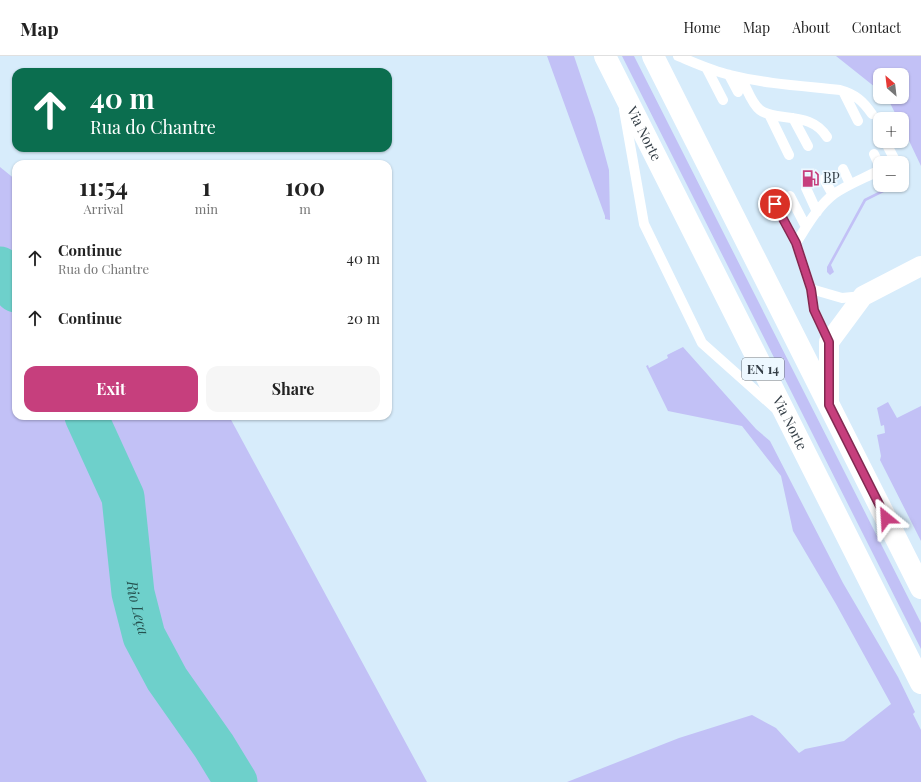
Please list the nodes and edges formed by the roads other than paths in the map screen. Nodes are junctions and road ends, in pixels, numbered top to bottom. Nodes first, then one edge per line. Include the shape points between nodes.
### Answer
1 (605, 56) edge
2 (653, 56) edge
3 (678, 56) edge
4 (707, 69) junction
5 (729, 75) junction
6 (741, 78) junction
7 (620, 86) junction
8 (843, 91) junction
9 (738, 92) dead end
10 (723, 100) dead end
11 (769, 114) junction
12 (872, 114) dead end
13 (793, 118) junction
14 (858, 121) dead end
15 (827, 137) dead end
16 (808, 146) dead end
17 (789, 155) dead end
18 (843, 169) dead end
19 (873, 172) edge
20 (824, 179) dead end
21 (850, 184) junction
22 (806, 188) dead end
23 (833, 195) junction
24 (790, 196) dead end
25 (775, 204) dead end
26 (817, 212) junction
27 (806, 227) junction
28 (796, 243) junction
29 (921, 266) edge
30 (811, 289) junction
31 (863, 296) junction
32 (829, 342) junction
33 (829, 405) junction
34 (789, 420) junction
35 (921, 588) edge
36 (921, 683) edge

1 - 7 highway, Via Norte / EN 14
2 - 33 highway, EN 14
3 - 4 lane
4 - 5 lane
4 - 10 lane
5 - 6 lane
5 - 9 lane
6 - 8 lane
6 - 11 lane via 756,107
7 - 34 highway, Via Norte / EN 14
7 - 34 lane via 644,224 702,343
8 - 12 lane via 860,99
8 - 14 lane
11 - 13 lane
11 - 17 lane
13 - 15 lane via 813,123 822,129
13 - 16 lane
18 - 21 lane
19 - 21 lane
20 - 23 lane
21 - 23 lane
22 - 26 lane
23 - 26 lane
24 - 27 lane
25 - 28 lane
26 - 27 lane
27 - 28 lane
28 - 30 lane
29 - 31 street
30 - 31 lane via 842,298
30 - 32 lane via 814,310
31 - 32 street
32 - 33 street
33 - 35 highway, EN 14
34 - 36 highway, Via Norte / EN 14

